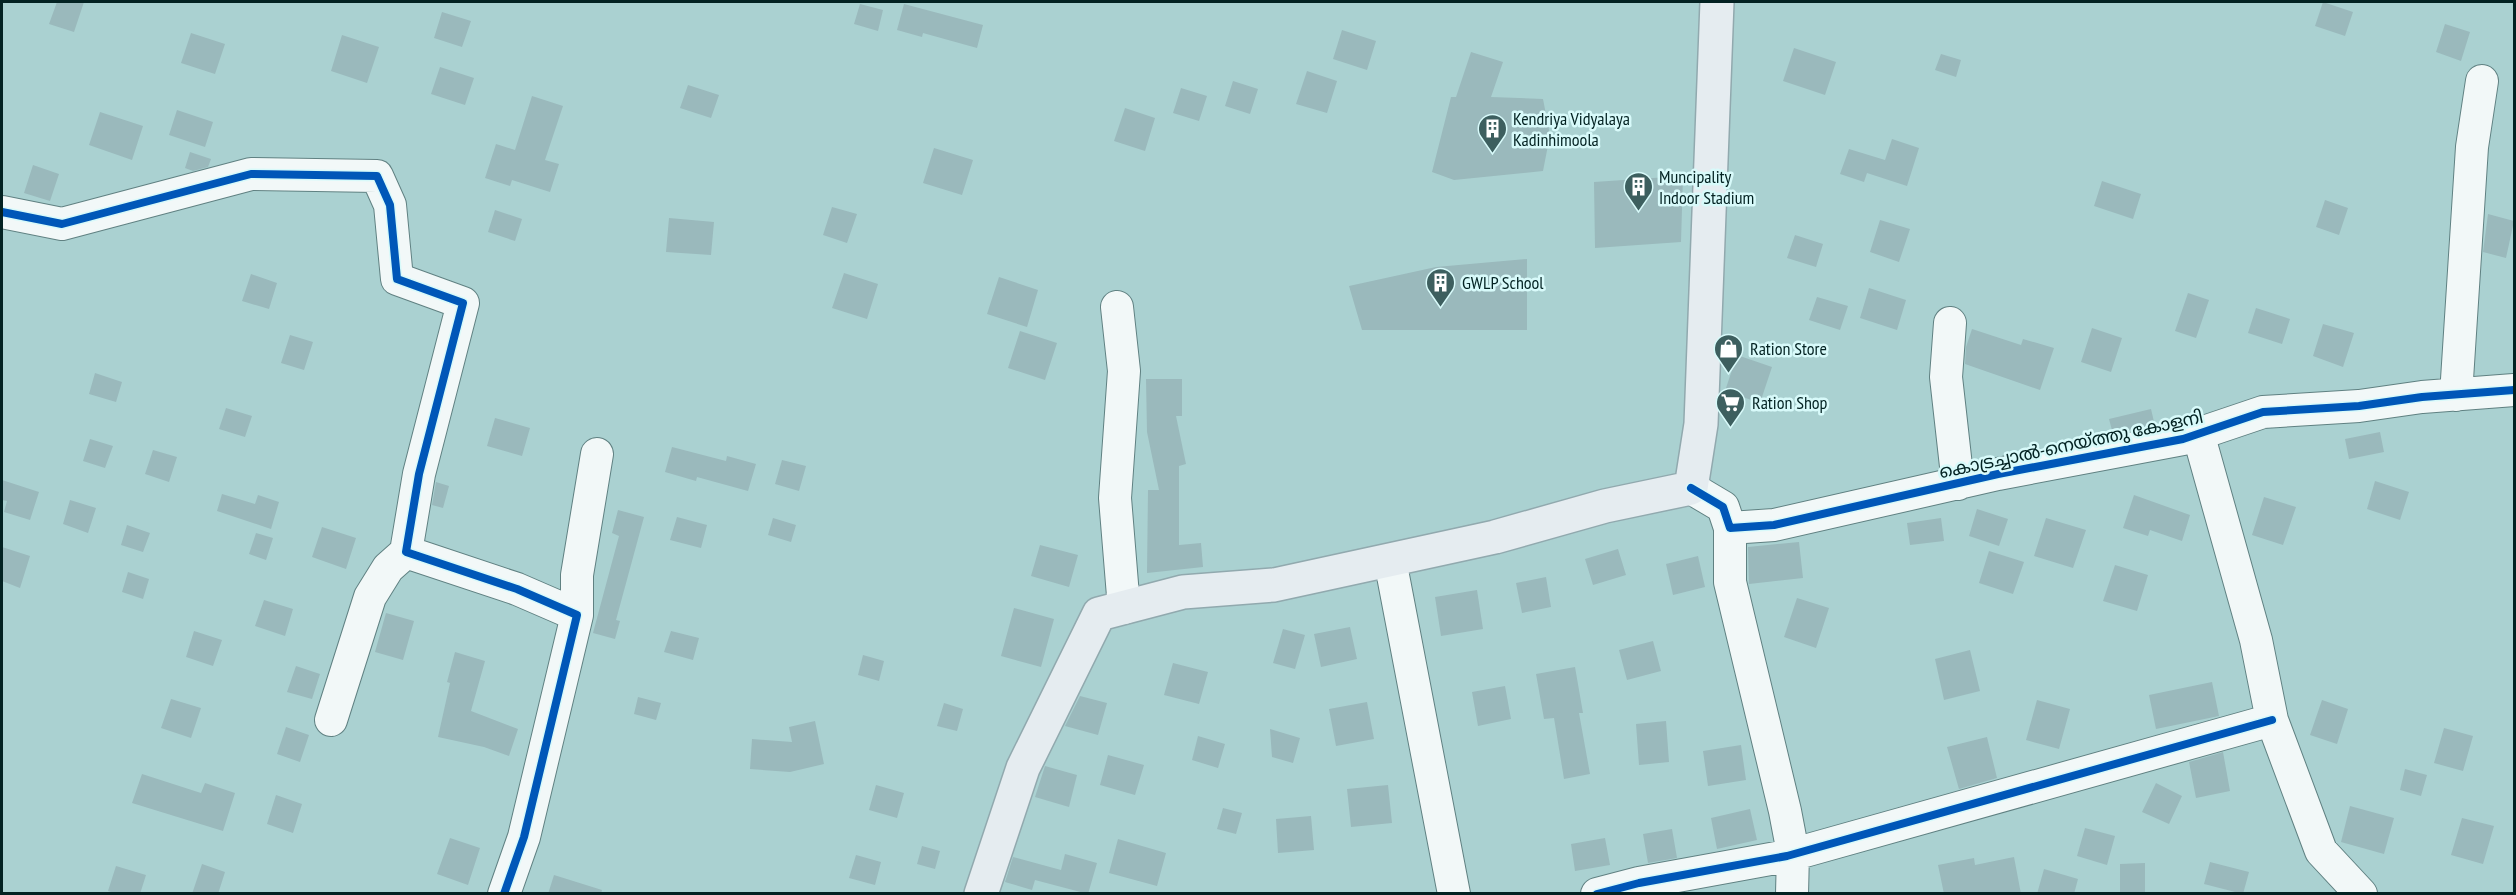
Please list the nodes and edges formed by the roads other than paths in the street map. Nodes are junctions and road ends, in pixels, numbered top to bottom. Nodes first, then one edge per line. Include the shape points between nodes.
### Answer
1 (1717, 2) edge
2 (2482, 81) dead end
3 (2, 213) edge
4 (1117, 307) dead end
5 (1950, 323) dead end
6 (2514, 390) edge
7 (2456, 395) junction
8 (2198, 433) junction
9 (597, 454) dead end
10 (1958, 484) junction
11 (1691, 488) junction
12 (1730, 528) junction
13 (406, 552) junction
14 (1390, 560) junction
15 (1124, 608) junction
16 (577, 615) junction
17 (331, 720) dead end
18 (2272, 720) junction
19 (1793, 853) junction
20 (504, 894) edge
21 (981, 894) edge
22 (1454, 894) edge
23 (1597, 894) edge
24 (1792, 894) edge
25 (2361, 894) edge

1 - 11 main road via 1701,424
2 - 7 street via 2472,147
3 - 13 street via 62,224 251,174 377,176 390,205 398,279 464,303 419,474
4 - 15 street via 1124,371 1115,498
5 - 10 street via 1946,377
6 - 7 street, കൊട്രച്ചാൽ-നെയ്ത്തു കോളനി
7 - 8 street, കൊട്രച്ചാൽ-നെയ്ത്തു കോളനി via 2263,412
8 - 10 street, കൊട്രച്ചാൽ-നെയ്ത്തു കോളനി
8 - 18 street via 2256,640
9 - 16 street via 577,575
10 - 12 street, കൊട്രച്ചാൽ-നെയ്ത്തു കോളനി via 1774,525
11 - 12 street via 1723,507
11 - 14 main road
12 - 19 street via 1730,582
13 - 16 street via 517,589
13 - 17 street via 388,568 370,597
14 - 15 main road via 1274,585 1183,592
14 - 22 street
15 - 21 main road via 1099,614 1023,768
16 - 20 street via 525,837
18 - 19 street
18 - 25 street via 2321,851
19 - 23 street
19 - 24 street

